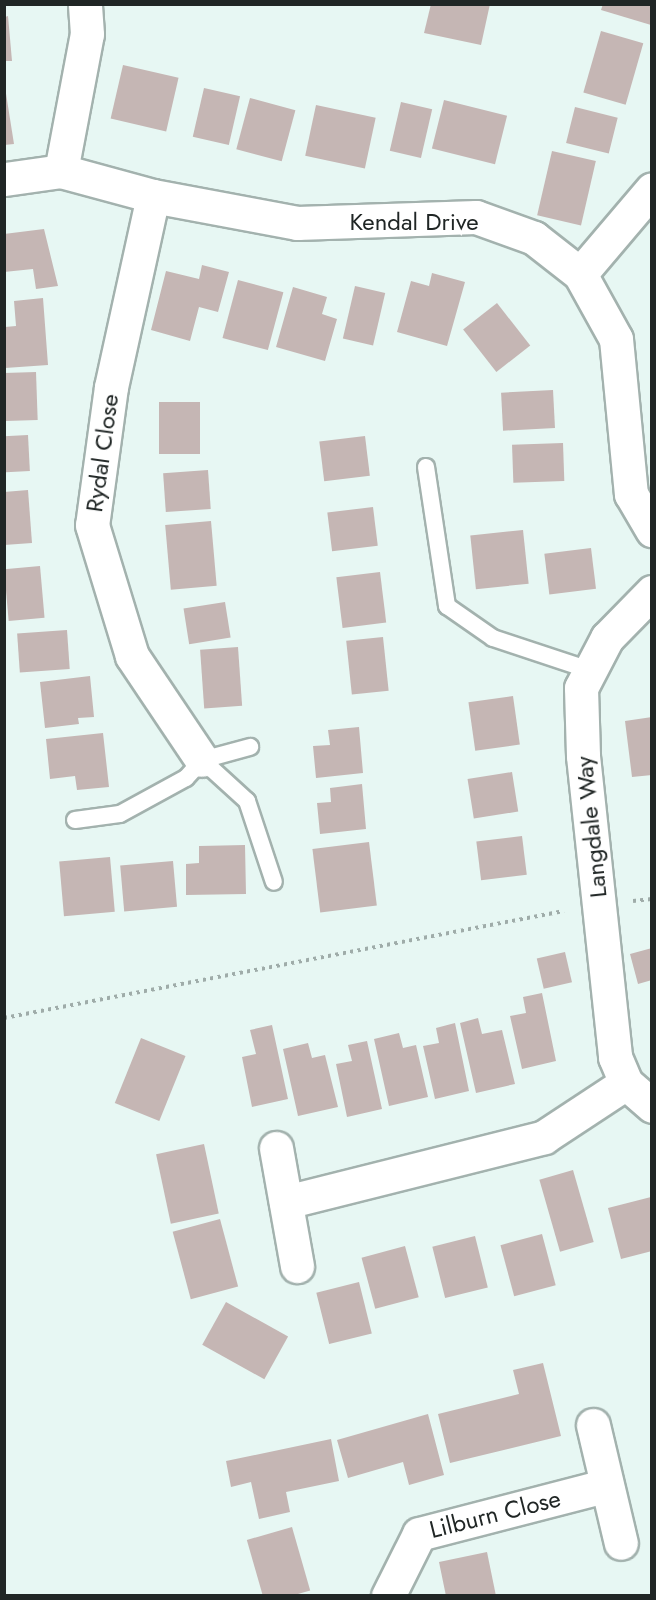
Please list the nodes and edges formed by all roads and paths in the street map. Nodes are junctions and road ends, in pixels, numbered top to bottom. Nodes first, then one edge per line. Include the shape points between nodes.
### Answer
1 (85, 4) edge
2 (61, 171) junction
3 (5, 179) edge
4 (651, 189) edge
5 (153, 196) junction
6 (580, 274) junction
7 (426, 466) dead end
8 (651, 530) edge
9 (651, 592) edge
10 (590, 670) junction
11 (250, 747) dead end
12 (202, 760) junction
13 (75, 820) dead end
14 (274, 882) dead end
15 (599, 904) junction
16 (4, 1018) edge
17 (626, 1083) junction
18 (651, 1106) edge
19 (276, 1148) dead end
20 (286, 1202) junction
21 (297, 1266) dead end
22 (593, 1425) dead end
23 (604, 1486) junction
24 (621, 1543) dead end
25 (388, 1596) edge

1 - 2 street via 87,34
2 - 3 street, Kendal Drive
2 - 5 street, Kendal Drive
4 - 6 street
5 - 6 street, Kendal Drive via 297,223 476,217 534,238
5 - 12 street, Rydal Close via 111,387 92,525 132,656
6 - 8 street, Kendal Drive via 615,339 631,494
7 - 10 lane via 447,606 493,638
9 - 10 street, Langdale Way via 607,638
10 - 15 street, Langdale Way via 581,688 583,756
11 - 12 lane
12 - 13 lane via 153,800 120,814
12 - 14 lane via 247,801
15 - 16 path
15 - 17 street, Langdale Way via 615,1057
17 - 18 street, Langdale Way
17 - 20 street via 544,1137
19 - 20 street
20 - 21 street
22 - 23 street
23 - 24 street
23 - 25 street, Lilburn Close via 418,1534

